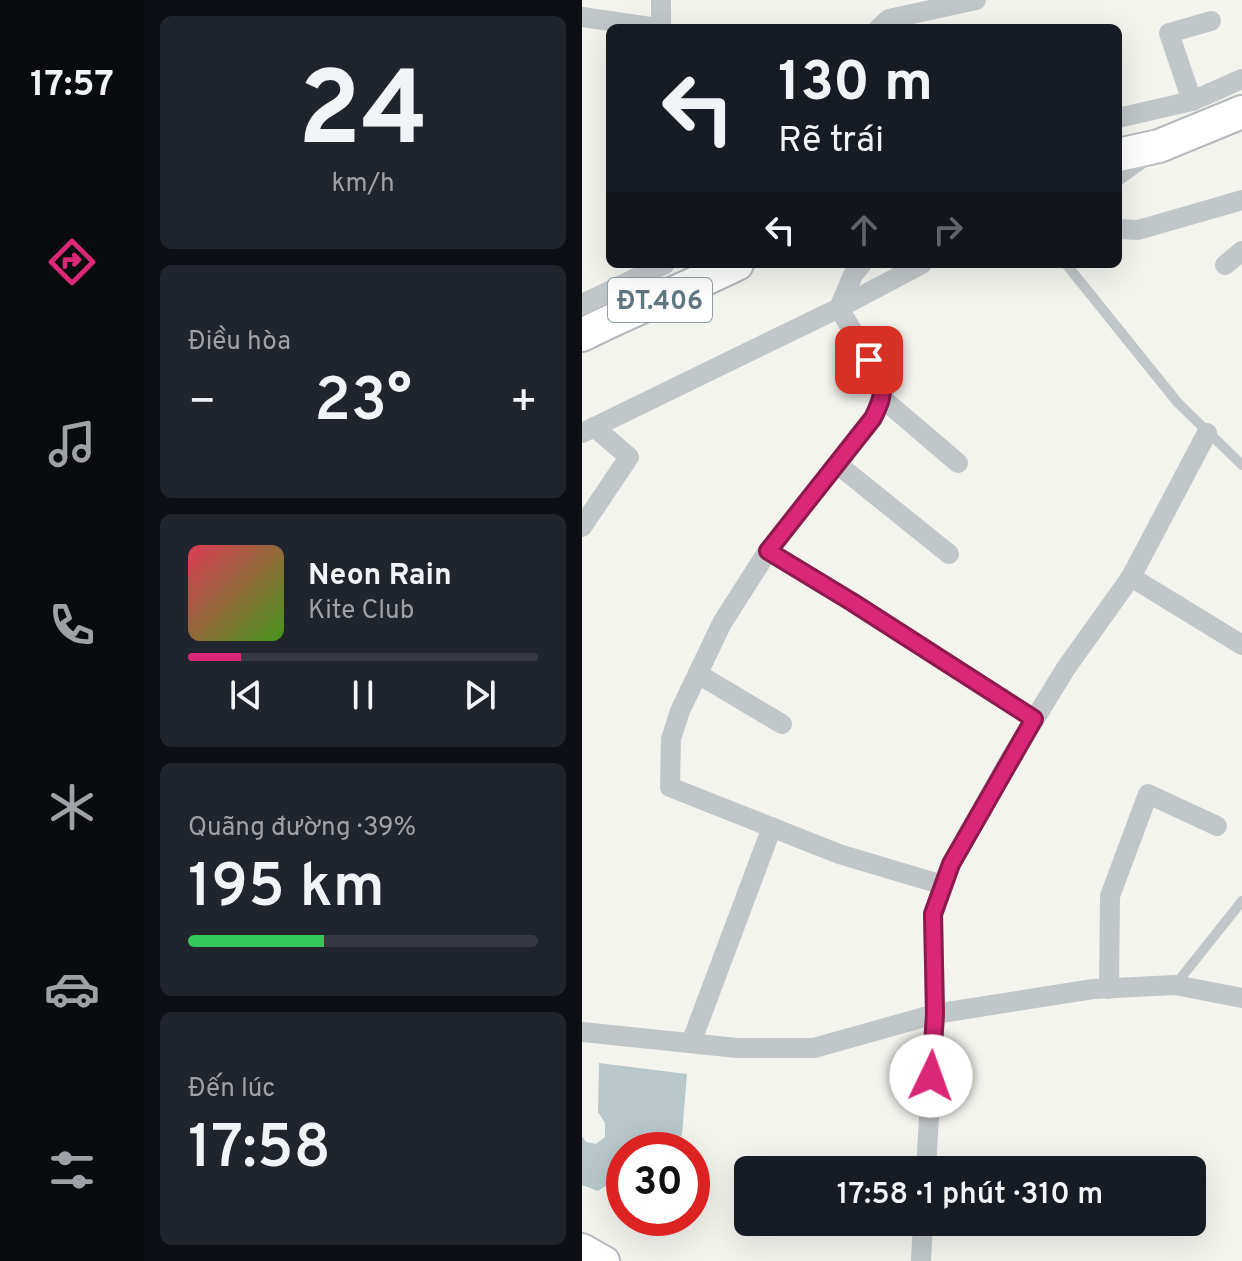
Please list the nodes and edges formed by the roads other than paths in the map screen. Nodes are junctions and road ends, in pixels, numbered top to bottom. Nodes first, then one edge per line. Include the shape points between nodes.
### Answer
1 (661, 0) edge
2 (976, 0) edge
3 (582, 17) edge
4 (1211, 21) dead end
5 (631, 24) edge
6 (659, 24) edge
7 (883, 24) edge
8 (1242, 79) edge
9 (1192, 101) junction
10 (1157, 110) junction
11 (1242, 112) edge
12 (1122, 117) edge
13 (1159, 146) junction
14 (1122, 149) edge
15 (1122, 152) edge
16 (1122, 172) edge
17 (1242, 200) edge
18 (1122, 229) edge
19 (1242, 251) edge
20 (1225, 265) dead end
21 (657, 268) edge
22 (729, 268) edge
23 (859, 268) edge
24 (914, 268) edge
25 (1069, 268) edge
26 (642, 275) junction
27 (676, 293) junction
28 (591, 300) edge
29 (839, 308) junction
30 (582, 335) edge
31 (883, 399) junction
32 (588, 430) edge
33 (1207, 433) junction
34 (958, 463) dead end
35 (837, 464) junction
36 (1242, 465) edge
37 (582, 527) edge
38 (768, 551) junction
39 (949, 554) dead end
40 (1131, 577) junction
41 (1242, 645) edge
42 (698, 674) junction
43 (1034, 719) junction
44 (782, 724) dead end
45 (1217, 826) dead end
46 (772, 827) junction
47 (943, 885) junction
48 (1242, 901) edge
49 (1175, 985) junction
50 (1109, 989) junction
51 (1242, 998) edge
52 (935, 1014) junction
53 (582, 1032) edge
54 (691, 1043) junction
55 (927, 1156) edge
56 (922, 1236) edge
57 (582, 1248) edge
58 (605, 1261) edge
59 (921, 1261) edge

1 - 6 street
2 - 7 street
3 - 5 street
4 - 9 street via 1169,33
8 - 9 street
9 - 10 street
10 - 12 street
10 - 14 street
11 - 13 main road
13 - 15 main road
13 - 16 street
17 - 18 street via 1138,230
19 - 20 street
21 - 26 street
22 - 27 main road, ĐT.406
23 - 29 street
24 - 29 street
25 - 33 lane
26 - 27 street
26 - 28 street
27 - 28 street
27 - 30 main road, ĐT.406
29 - 31 street via 884,385
29 - 32 street
31 - 34 street
31 - 35 street
32 - 37 street via 629,457
33 - 36 lane
33 - 40 street
35 - 38 street
35 - 39 street
38 - 42 street via 722,623
38 - 43 street
40 - 41 street
40 - 43 street
42 - 44 street
42 - 46 street via 671,739 670,787
43 - 47 street
45 - 50 street via 1148,794 1110,896
46 - 47 street via 839,854
46 - 54 street
47 - 52 street via 933,914
48 - 49 lane
49 - 50 street
49 - 51 street
50 - 52 street
52 - 54 street via 814,1048
52 - 55 street
53 - 54 street
56 - 59 street
57 - 58 street

